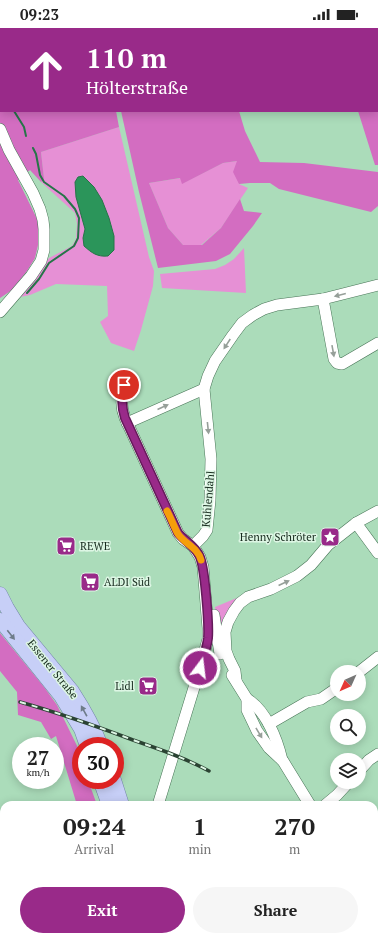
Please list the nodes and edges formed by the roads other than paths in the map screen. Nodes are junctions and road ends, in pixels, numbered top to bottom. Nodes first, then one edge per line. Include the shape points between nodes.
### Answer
1 (0, 129) edge
2 (378, 285) edge
3 (323, 299) junction
4 (2, 307) edge
5 (378, 343) edge
6 (124, 385) dead end
7 (204, 389) junction
8 (127, 423) junction
9 (378, 511) edge
10 (356, 523) junction
11 (193, 546) junction
12 (378, 553) edge
13 (0, 594) edge
14 (206, 596) junction
15 (0, 620) edge
16 (378, 657) edge
17 (366, 666) edge
18 (236, 680) junction
19 (330, 693) edge
20 (247, 699) junction
21 (269, 724) junction
22 (84, 737) edge
23 (97, 737) edge
24 (378, 754) edge
25 (283, 761) junction
26 (366, 763) edge
27 (103, 789) edge
28 (117, 789) edge
29 (343, 789) edge
30 (108, 801) edge
31 (121, 801) edge
32 (159, 801) edge
33 (308, 801) edge
34 (330, 801) edge

1 - 4 street via 33,193 40,209 44,229 41,261 18,292
2 -> 3 street, Kuhlendahl
3 -> 5 street via 334,359 337,363 342,364
3 -> 7 street, Kuhlendahl via 277,305 264,309 242,323 216,361
6 - 8 street via 121,400
8 -> 7 street
7 -> 11 street, Kuhlendahl via 211,460 210,500 207,530
8 - 11 street via 178,533 183,540
9 - 10 street
10 - 12 street
18 -> 10 street via 236,671 226,651 226,632 234,610 248,597 297,576 312,565 328,545
11 - 14 street via 203,567
23 -> 13 main road, Essener Straße via 72,691 18,626
14 - 18 street via 212,604 220,655
14 - 32 street via 206,649
15 -> 22 main road, Essener Straße via 61,696
16 - 17 street
18 - 20 street
19 - 21 street via 321,699 307,702
20 - 21 street via 257,706
20 -> 25 street via 247,710 257,730 269,748
21 - 25 street
24 - 26 street
25 - 33 street
27 - 30 main road
28 - 31 main road
29 - 34 street

